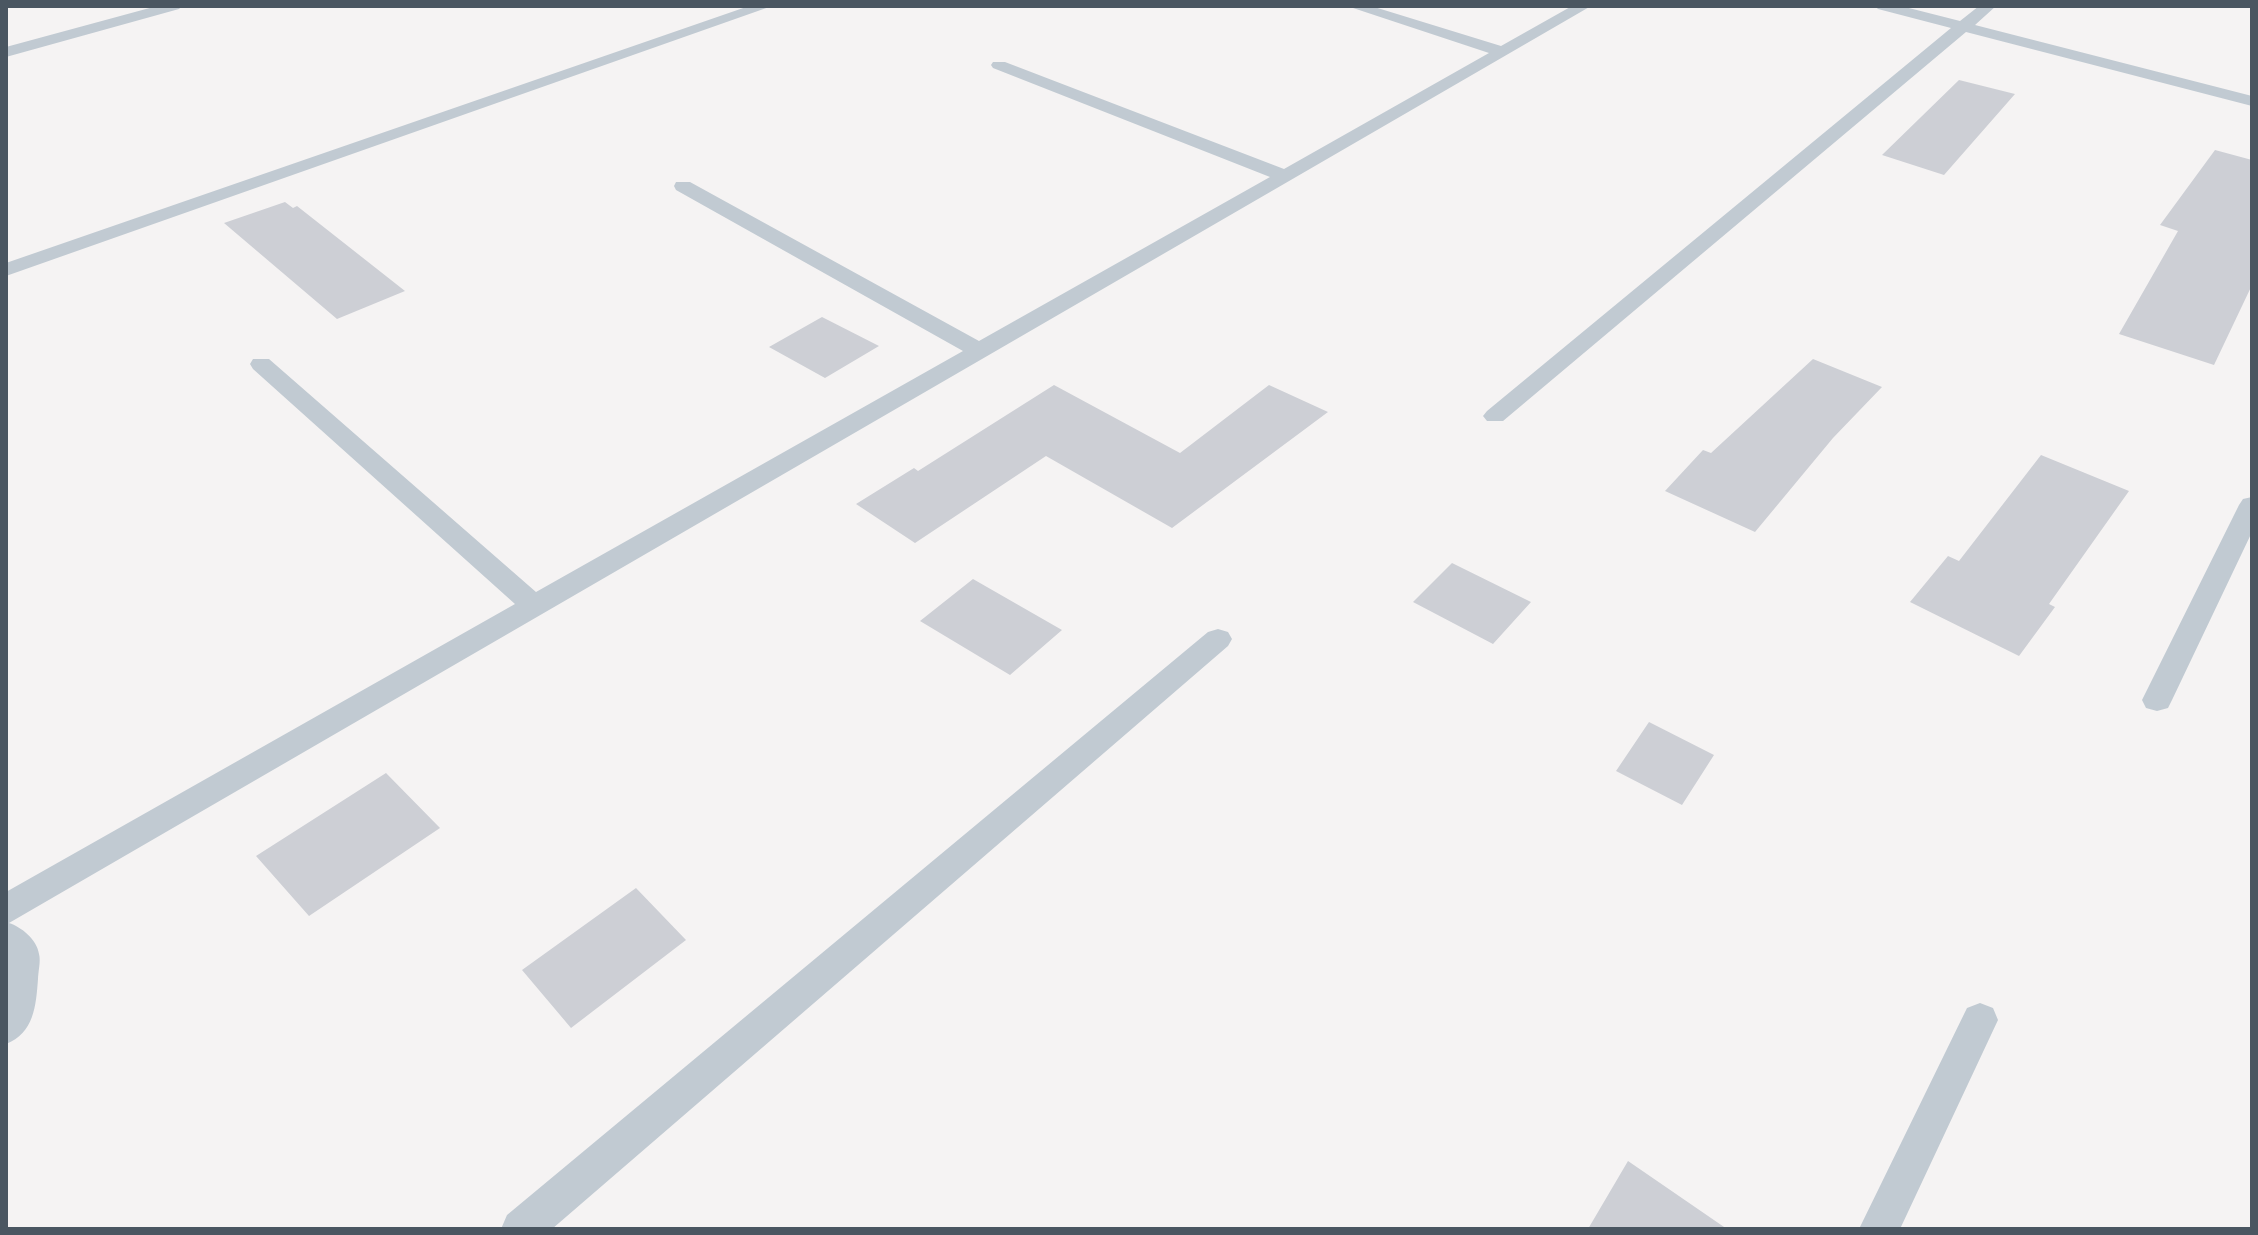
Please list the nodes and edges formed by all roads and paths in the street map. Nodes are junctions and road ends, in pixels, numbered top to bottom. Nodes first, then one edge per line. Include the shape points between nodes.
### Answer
1 (174, 6) edge
2 (764, 6) edge
3 (1355, 6) edge
4 (1583, 6) edge
5 (1883, 6) edge
6 (1988, 6) edge
7 (1964, 27) junction
8 (6, 52) edge
9 (1502, 52) junction
10 (999, 65) dead end
11 (2252, 101) edge
12 (1285, 176) junction
13 (683, 186) dead end
14 (6, 270) edge
15 (980, 351) junction
16 (261, 364) dead end
17 (1495, 416) dead end
18 (2252, 505) edge
19 (534, 605) junction
20 (1218, 639) dead end
21 (2157, 700) dead end
22 (6, 909) edge
23 (6, 937) edge
24 (1980, 1020) dead end
25 (6, 1027) edge
26 (521, 1229) edge
27 (1879, 1229) edge

1 - 8 lane
2 - 14 lane
3 - 9 lane
4 - 9 lane
5 - 7 lane
6 - 7 lane
7 - 11 lane
7 - 17 lane
9 - 12 lane
10 - 12 lane
12 - 15 lane
13 - 15 lane
15 - 19 lane
16 - 19 lane
18 - 21 lane
19 - 22 lane
20 - 26 lane
23 - 25 lane via 22,953 18,1009
24 - 27 lane

